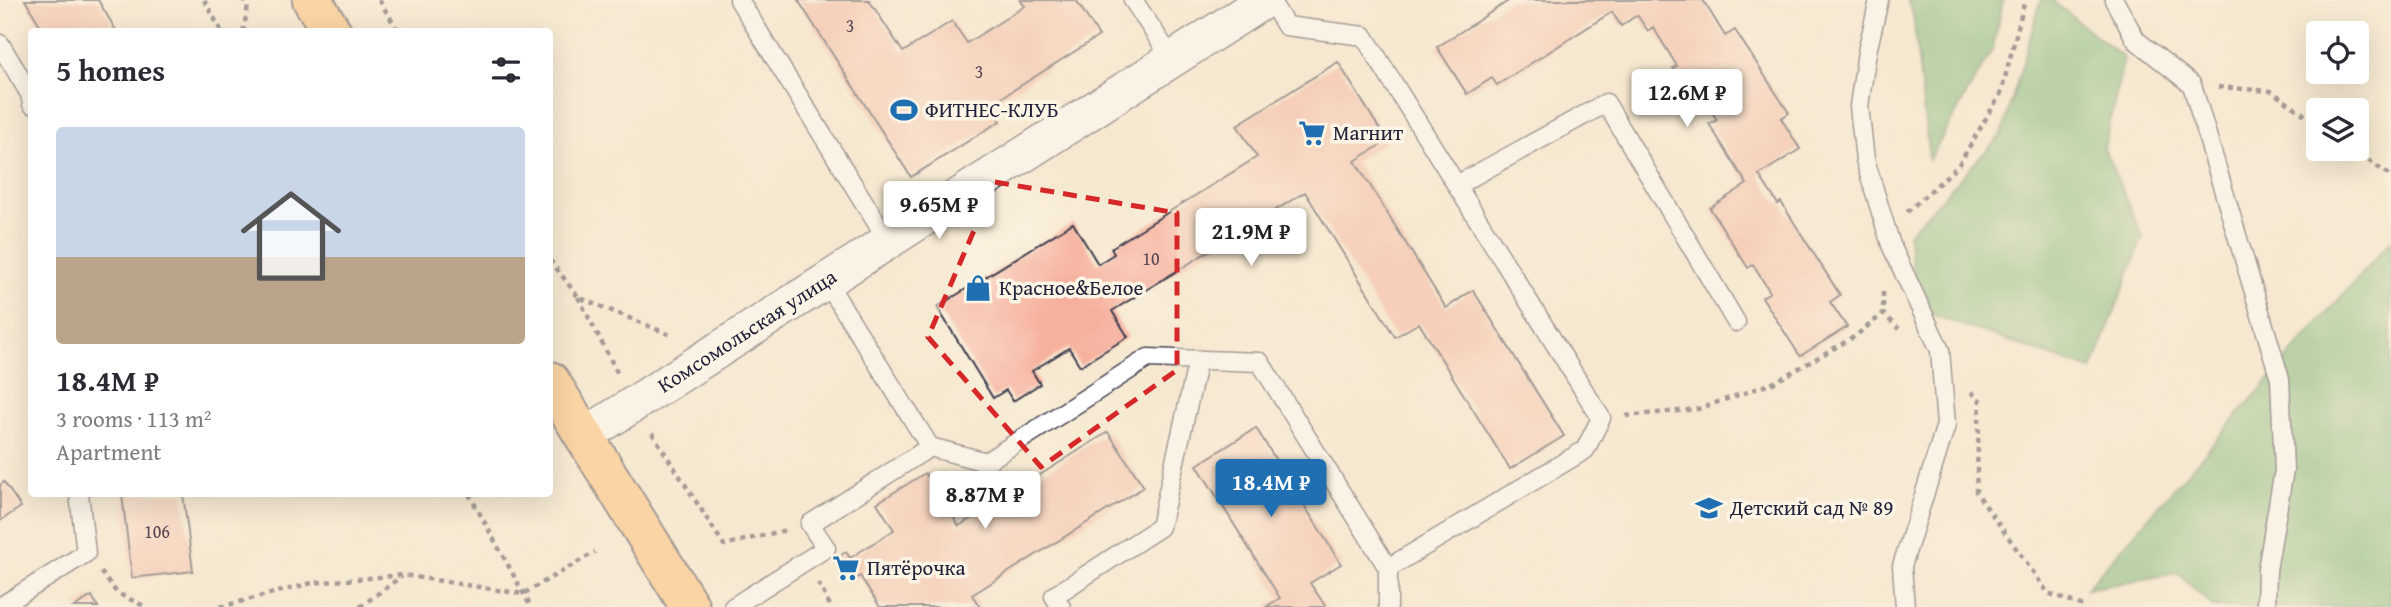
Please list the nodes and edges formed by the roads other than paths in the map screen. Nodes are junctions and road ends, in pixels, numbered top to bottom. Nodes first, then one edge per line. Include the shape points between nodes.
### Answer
1 (312, 0) edge
2 (739, 0) edge
3 (1133, 0) edge
4 (1267, 0) edge
5 (1879, 0) edge
6 (2114, 0) edge
7 (330, 28) edge
8 (0, 44) edge
9 (1172, 60) junction
10 (28, 91) edge
11 (1457, 186) junction
12 (888, 241) junction
13 (826, 281) junction
14 (1736, 322) dead end
15 (1198, 360) junction
16 (553, 386) edge
17 (584, 436) junction
18 (930, 447) junction
19 (79, 497) edge
20 (1388, 568) junction
21 (0, 607) edge
22 (690, 607) edge
23 (733, 607) edge
24 (1060, 607) edge
25 (1388, 607) edge
26 (1905, 607) edge
27 (2266, 607) edge

1 - 7 main road
2 - 12 lane
3 - 9 lane
4 - 9 street, Комсомольская улица
4 - 11 lane via 1286,26 1364,36
5 - 26 lane via 1859,106 1865,160 1891,245 1940,350 1946,425 1902,566
6 - 27 lane via 2136,40 2192,85 2280,379 2284,470 2267,570
8 - 10 lane
9 - 12 street, Комсомольская улица
11 - 14 lane via 1606,103
11 - 20 lane via 1601,418 1585,450
12 - 13 street, Комсомольская улица
13 - 17 street, Комсомольская улица
13 - 18 lane
15 - 18 lane via 1148,358 986,462
15 - 20 lane via 1260,362
15 - 24 lane via 1160,527 1054,596
16 - 17 main road
17 - 22 main road
18 - 23 lane via 810,524 825,548
19 - 21 lane via 86,553
20 - 25 lane

